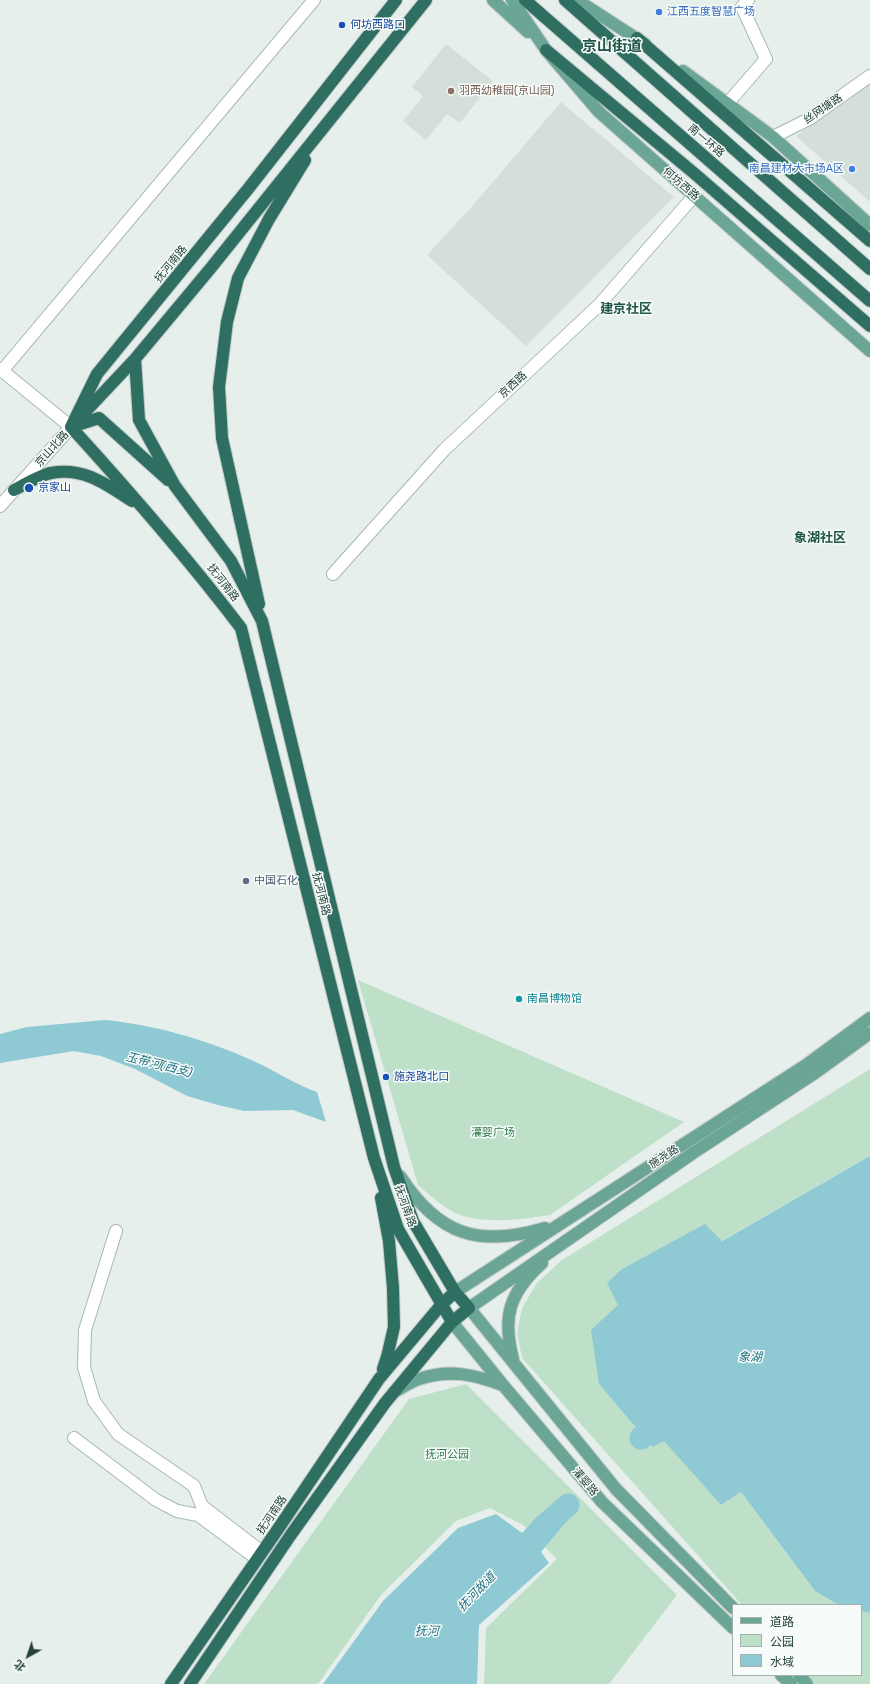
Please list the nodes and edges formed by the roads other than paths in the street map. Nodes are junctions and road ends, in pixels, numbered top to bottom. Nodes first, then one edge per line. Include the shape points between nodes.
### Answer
1 (314, 0) edge
2 (396, 0) edge
3 (426, 0) edge
4 (493, 0) edge
5 (512, 0) edge
6 (525, 0) edge
7 (564, 0) edge
8 (577, 0) edge
9 (594, 0) edge
10 (748, 0) edge
11 (637, 38) junction
12 (546, 50) junction
13 (870, 76) edge
14 (727, 104) junction
15 (331, 118) junction
16 (773, 137) junction
17 (694, 196) junction
18 (870, 225) edge
19 (870, 240) edge
20 (870, 269) edge
21 (870, 301) edge
22 (870, 326) edge
23 (870, 351) edge
24 (135, 359) junction
25 (1, 370) edge
26 (71, 427) junction
27 (175, 486) junction
28 (14, 490) junction
29 (0, 506) edge
30 (148, 512) junction
31 (333, 574) dead end
32 (262, 620) junction
33 (870, 1018) edge
34 (870, 1033) edge
35 (374, 1158) junction
36 (394, 1167) junction
37 (558, 1225) junction
38 (116, 1231) dead end
39 (568, 1238) junction
40 (455, 1292) junction
41 (441, 1305) junction
42 (469, 1308) junction
43 (452, 1322) junction
44 (514, 1364) junction
45 (379, 1379) junction
46 (503, 1385) junction
47 (394, 1392) junction
48 (74, 1438) dead end
49 (260, 1556) junction
50 (732, 1607) edge
51 (732, 1627) edge
52 (783, 1676) edge
53 (800, 1676) edge
54 (171, 1684) edge
55 (190, 1684) edge
56 (791, 1684) edge
57 (808, 1684) edge

1 - 25 street
2 - 26 highway, 抚河南路 via 248,189 97,374
3 - 15 highway
4 - 12 main road
5 - 12 main road, 何坊西路
6 - 21 highway, 南一环路
7 - 20 highway, 南一环路
8 - 11 main road
9 - 11 main road
10 - 14 street via 742,7 766,59
11 - 14 main road
11 - 19 highway
12 - 17 main road, 何坊西路 via 599,112
12 - 22 highway via 695,174
13 - 16 street, 丝网塘路 via 809,119
14 - 16 main road
15 - 24 highway
15 - 32 highway via 269,219 238,278 227,322 219,387 222,438
16 - 18 main road
17 - 23 main road, 何坊西路
17 - 31 street, 京西路 via 599,304 444,450
24 - 26 highway
24 - 27 highway, 抚河南路 via 139,420
25 - 26 street
26 - 27 highway via 99,418
26 - 28 street, 京山北路
26 - 30 highway, 抚河南路
27 - 32 highway, 抚河南路 via 231,561
28 - 29 street, 京山北路
28 - 30 highway via 50,473 74,472 101,480
30 - 35 highway, 抚河南路 via 240,628
32 - 36 highway, 抚河南路
33 - 37 main road, 施尧路 via 806,1065
34 - 39 main road, 施尧路 via 815,1073
35 - 41 highway, 抚河南路 via 398,1229
35 - 45 highway via 389,1241 394,1327
36 - 37 main road via 412,1194 428,1211 448,1226 472,1235 524,1235
36 - 40 highway, 抚河南路 via 413,1222
37 - 40 main road, 施尧路
38 - 49 street via 84,1330 84,1367 94,1401 118,1434 194,1486 202,1506
39 - 42 main road, 施尧路
39 - 44 main road via 535,1269 510,1309 508,1339
40 - 41 highway, 抚河南路
40 - 42 highway, 抚河南路
41 - 43 highway, 抚河南路
41 - 45 highway, 抚河南路
42 - 43 highway
42 - 44 main road, 灌婴路
43 - 46 main road, 灌婴路
43 - 47 highway
44 - 50 main road, 灌婴路 via 616,1489
45 - 49 highway, 抚河南路
46 - 47 main road via 466,1374 442,1375 418,1379
46 - 51 main road, 灌婴路 via 602,1502
47 - 55 highway via 290,1536
48 - 49 street via 156,1500 177,1511 198,1515
49 - 54 highway, 抚河南路
52 - 56 main road
53 - 57 main road

